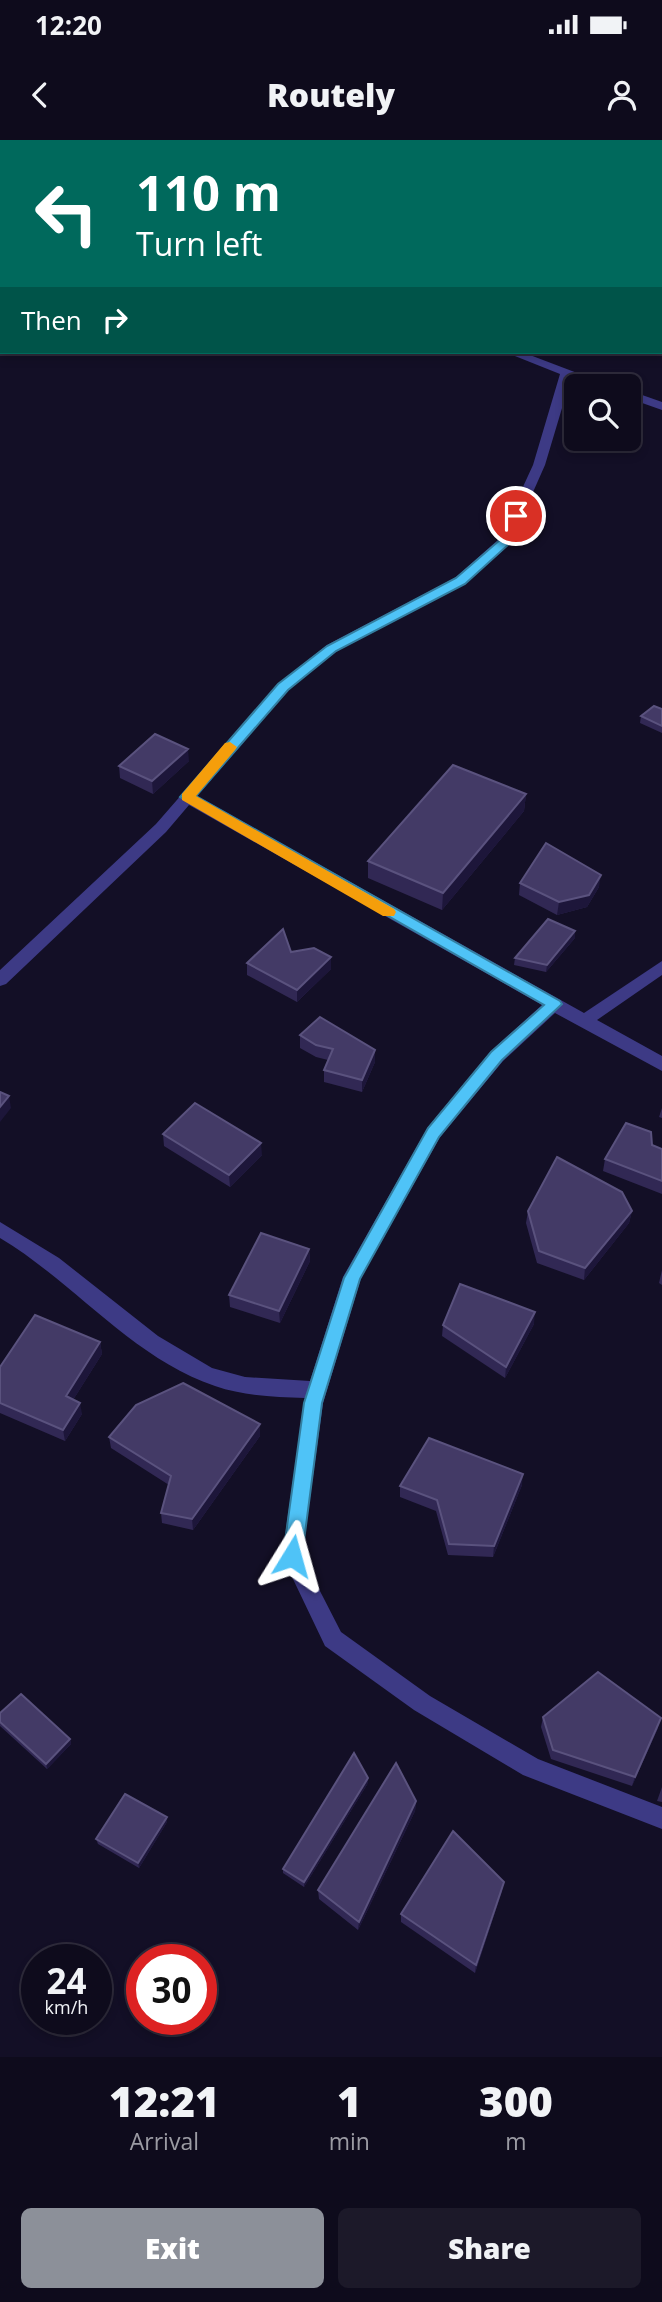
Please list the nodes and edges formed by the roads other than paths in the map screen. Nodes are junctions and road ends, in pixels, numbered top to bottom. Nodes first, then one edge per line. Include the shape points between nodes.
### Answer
1 (517, 354) edge
2 (567, 372) junction
3 (572, 374) edge
4 (641, 399) edge
5 (662, 406) edge
6 (187, 797) junction
7 (662, 967) edge
8 (0, 981) edge
9 (554, 1004) junction
10 (584, 1021) junction
11 (662, 1064) edge
12 (0, 1229) edge
13 (317, 1390) junction
14 (662, 1818) edge

1 - 2 street
2 - 3 street
2 - 6 street via 539,465 505,541 460,581 332,648 283,687
4 - 5 street
6 - 8 street via 152,837
6 - 9 street
7 - 10 street
9 - 10 street
9 - 13 street via 496,1056 434,1132 352,1278
10 - 11 street
12 - 13 street via 41,1254 143,1338 207,1375 263,1388
13 - 14 street via 292,1556 333,1639 422,1703 531,1767

